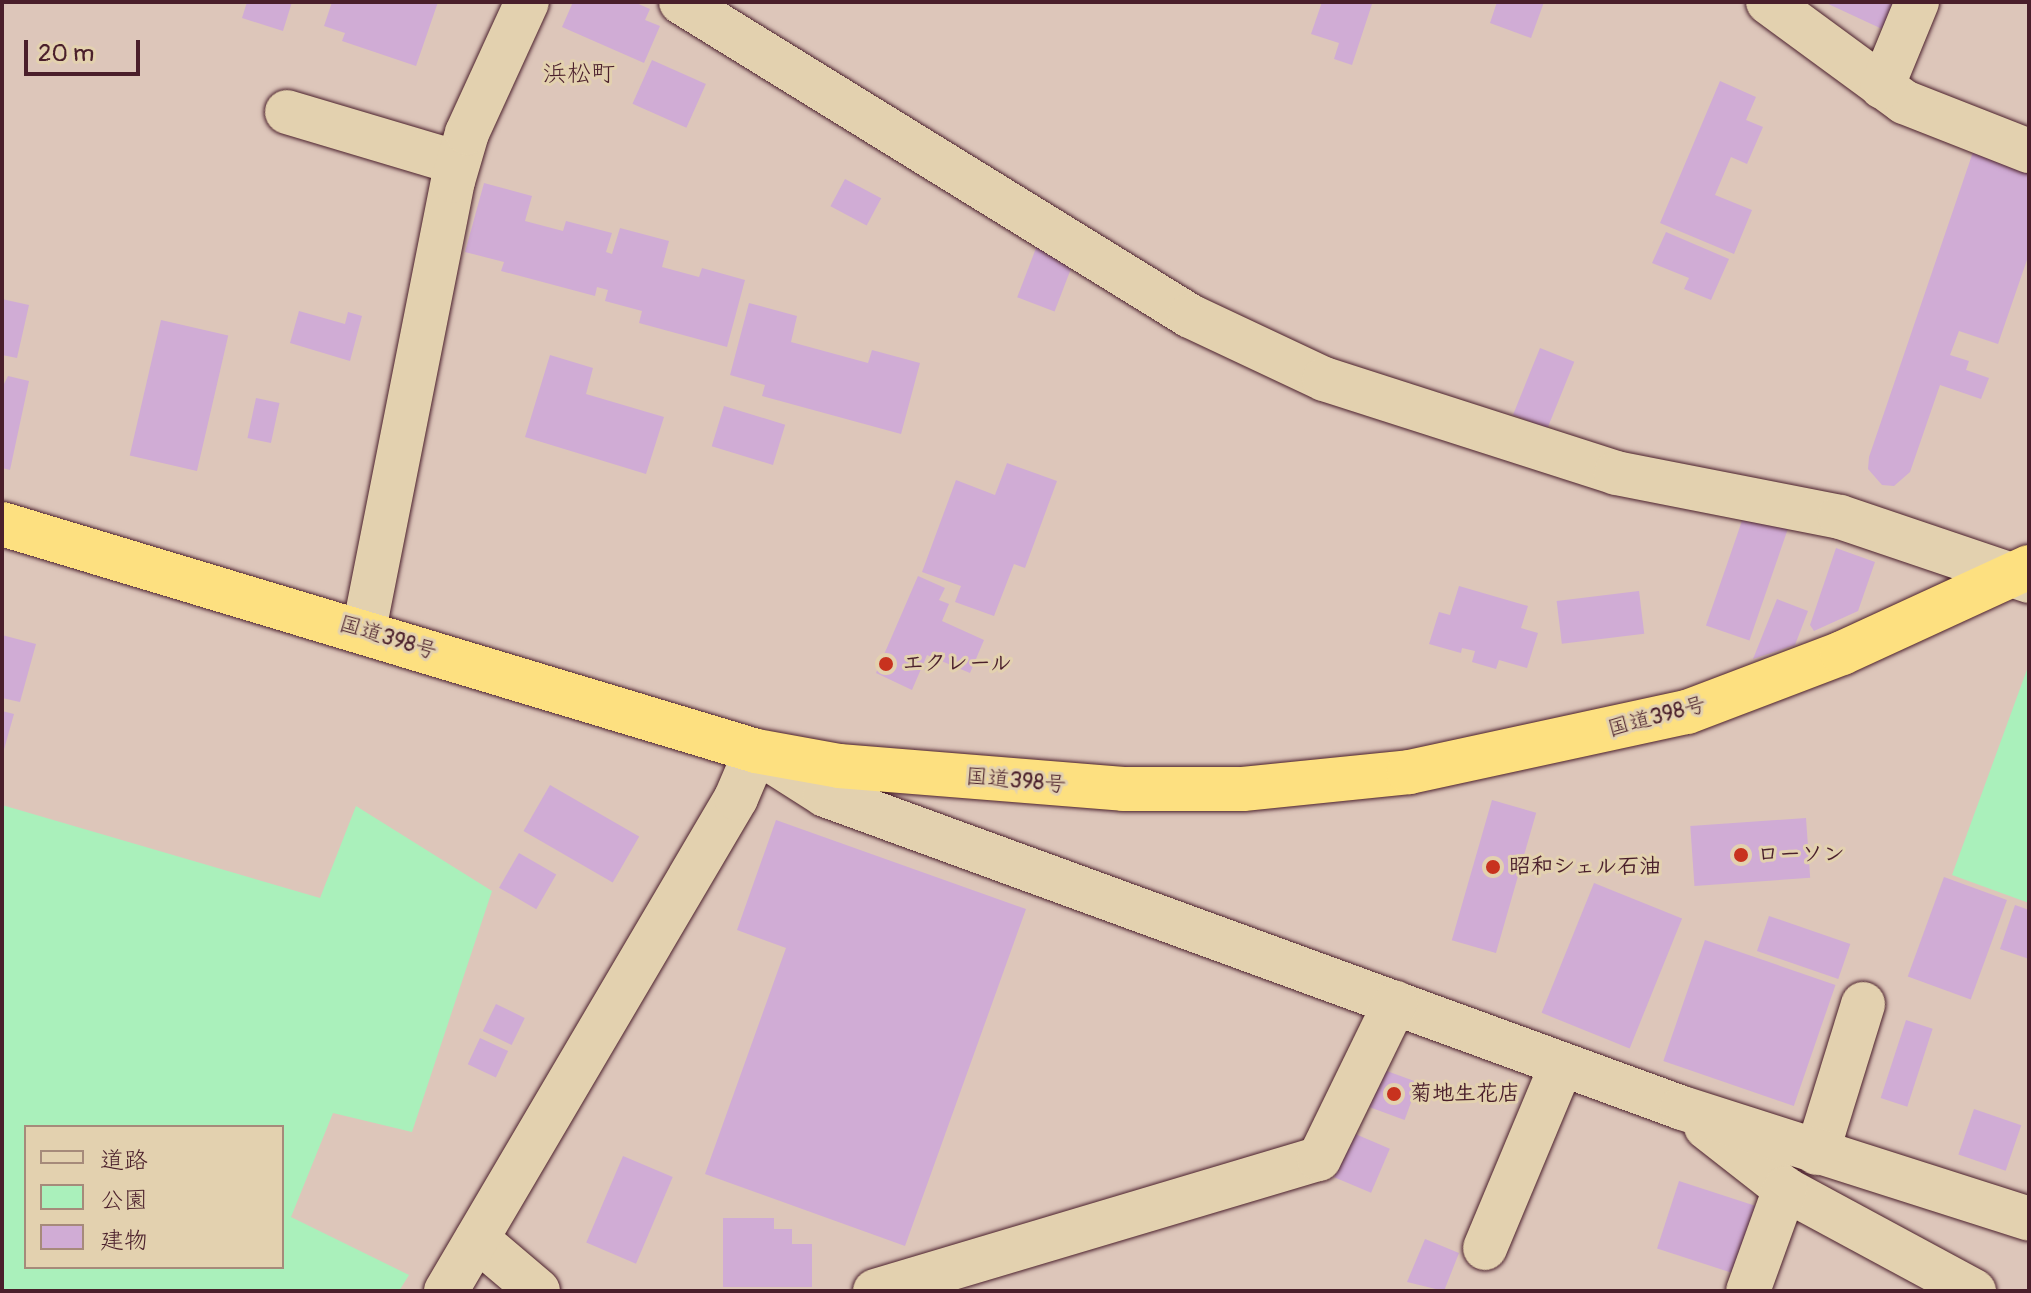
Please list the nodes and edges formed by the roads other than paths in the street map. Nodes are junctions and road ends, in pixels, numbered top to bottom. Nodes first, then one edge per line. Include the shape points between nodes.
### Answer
1 (527, 2) edge
2 (681, 2) edge
3 (1768, 2) edge
4 (1917, 2) edge
5 (1882, 87) junction
6 (287, 112) dead end
7 (2029, 151) edge
8 (458, 163) junction
9 (4, 531) edge
10 (2023, 574) edge
11 (364, 630) junction
12 (756, 751) junction
13 (1395, 1003) junction
14 (1863, 1004) dead end
15 (1562, 1064) junction
16 (1682, 1108) junction
17 (1817, 1153) junction
18 (1785, 1189) junction
19 (2029, 1219) edge
20 (477, 1239) junction
21 (1485, 1248) dead end
22 (1960, 1288) edge
23 (446, 1291) edge
24 (538, 1291) edge
25 (875, 1291) edge
26 (1748, 1291) edge

1 - 8 street
2 - 10 street via 1190,316 1324,379 1616,473 1840,517
3 - 5 street
4 - 5 street
5 - 7 street via 1904,102
6 - 8 street
8 - 11 street
9 - 11 highway, 国道398号
10 - 12 highway, 国道398号 via 1842,653 1687,712 1409,772 1243,789 1123,789 839,766
11 - 12 highway, 国道398号
12 - 13 street via 825,795
12 - 20 street via 736,798
13 - 15 street
13 - 25 street via 1319,1159
14 - 17 street
15 - 16 street
15 - 21 street
16 - 17 street
16 - 18 street
17 - 19 street
18 - 22 street
18 - 26 street
20 - 23 street
20 - 24 street

